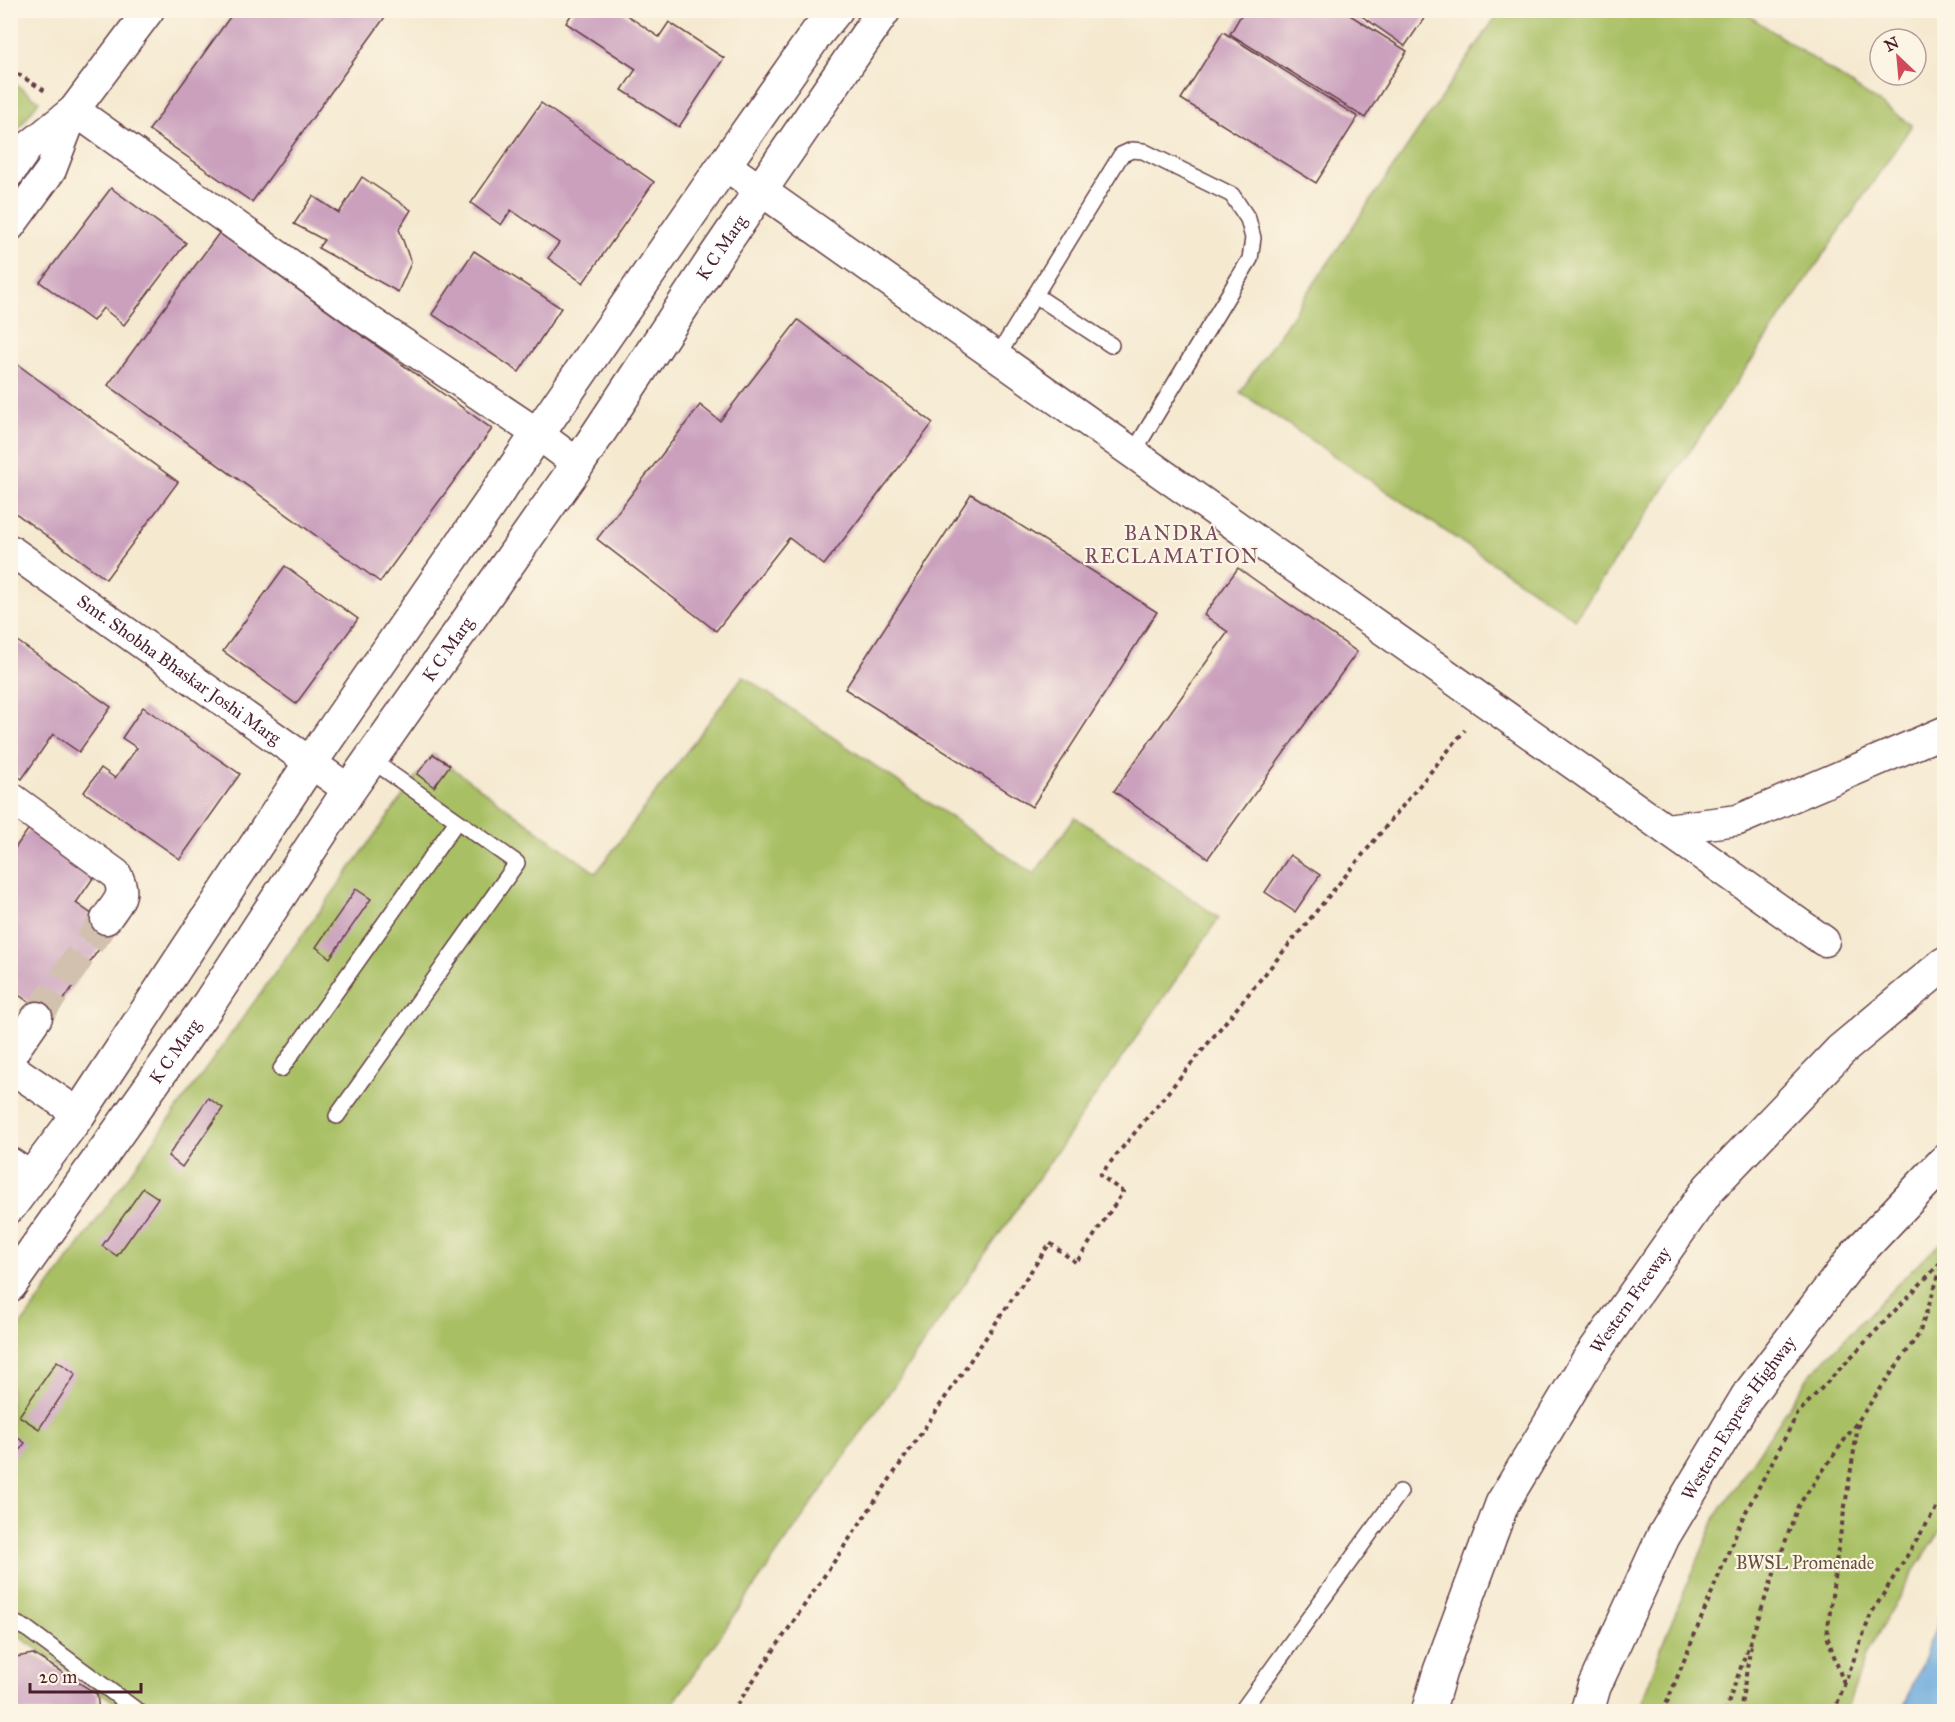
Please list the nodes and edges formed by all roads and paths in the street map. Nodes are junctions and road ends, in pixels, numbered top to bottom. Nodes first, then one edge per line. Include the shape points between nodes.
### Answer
1 (149, 10) edge
2 (836, 10) edge
3 (884, 10) edge
4 (74, 110) junction
5 (725, 165) junction
6 (10, 172) edge
7 (760, 190) junction
8 (10, 226) edge
9 (1035, 295) junction
10 (1111, 345) dead end
11 (997, 357) junction
12 (538, 434) junction
13 (1133, 453) junction
14 (578, 464) junction
15 (10, 550) edge
16 (1487, 703) junction
17 (1944, 732) edge
18 (370, 759) junction
19 (311, 762) junction
20 (349, 790) junction
21 (10, 798) edge
22 (457, 821) junction
23 (1666, 829) junction
24 (106, 919) tunnel mouth
25 (1824, 941) dead end
26 (1944, 964) edge
27 (37, 1017) tunnel mouth
28 (10, 1056) edge
29 (10, 1067) edge
30 (281, 1069) dead end
31 (79, 1114) junction
32 (337, 1116) dead end
33 (1944, 1162) edge
34 (19, 1184) edge
35 (61, 1214) junction
36 (1944, 1260) edge
37 (10, 1285) edge
38 (1859, 1419) junction
39 (1400, 1492) dead end
40 (1944, 1496) edge
41 (10, 1621) edge
42 (1754, 1631) junction
43 (1844, 1684) junction
44 (139, 1712) edge
45 (732, 1712) edge
46 (1241, 1712) edge
47 (1428, 1712) edge
48 (1587, 1712) edge
49 (1663, 1712) edge
50 (1725, 1712) edge
51 (1740, 1712) edge
52 (1834, 1712) edge

1 - 4 street
2 - 5 main road
3 - 7 main road, K C Marg
4 - 6 street via 27,148
4 - 8 street via 51,171
4 - 12 street via 368,320
5 - 7 street
5 - 12 main road
7 - 11 street
7 - 14 main road, K C Marg
9 - 10 lane
9 - 11 lane
9 - 13 lane via 1121,155 1132,150 1143,151 1232,195 1248,219 1254,238 1250,259
11 - 13 street
12 - 14 street
12 - 19 main road
13 - 16 street
14 - 18 main road, K C Marg
15 - 19 street, Smt. Shobha Bhaskar Joshi Marg
16 - 23 street
16 - 45 path via 1100,1175 1123,1192 1076,1263 1050,1243
17 - 23 street via 1738,819
18 - 20 main road, K C Marg
18 - 22 lane
19 - 20 street, Smt. Shobha Bhaskar Joshi Marg
19 - 31 main road
20 - 35 main road, K C Marg via 208,1005
21 - 24 street via 116,874 122,896
22 - 30 lane
22 - 32 lane via 517,863
23 - 25 street
26 - 47 main road, Western Freeway via 1841,1050 1709,1188 1587,1362 1502,1504
27 - 28 street
29 - 31 street
31 - 34 main road
33 - 48 main road, Western Express Highway via 1855,1256 1747,1397 1663,1537 1594,1687
34 - 35 main road
35 - 37 main road, K C Marg
36 - 38 path via 1919,1334
36 - 49 path via 1798,1413 1741,1521
38 - 42 path via 1798,1506
38 - 43 path via 1827,1636
39 - 46 lane
40 - 43 path via 1871,1614
41 - 44 lane via 27,1629
42 - 50 path
42 - 51 path
43 - 52 path

